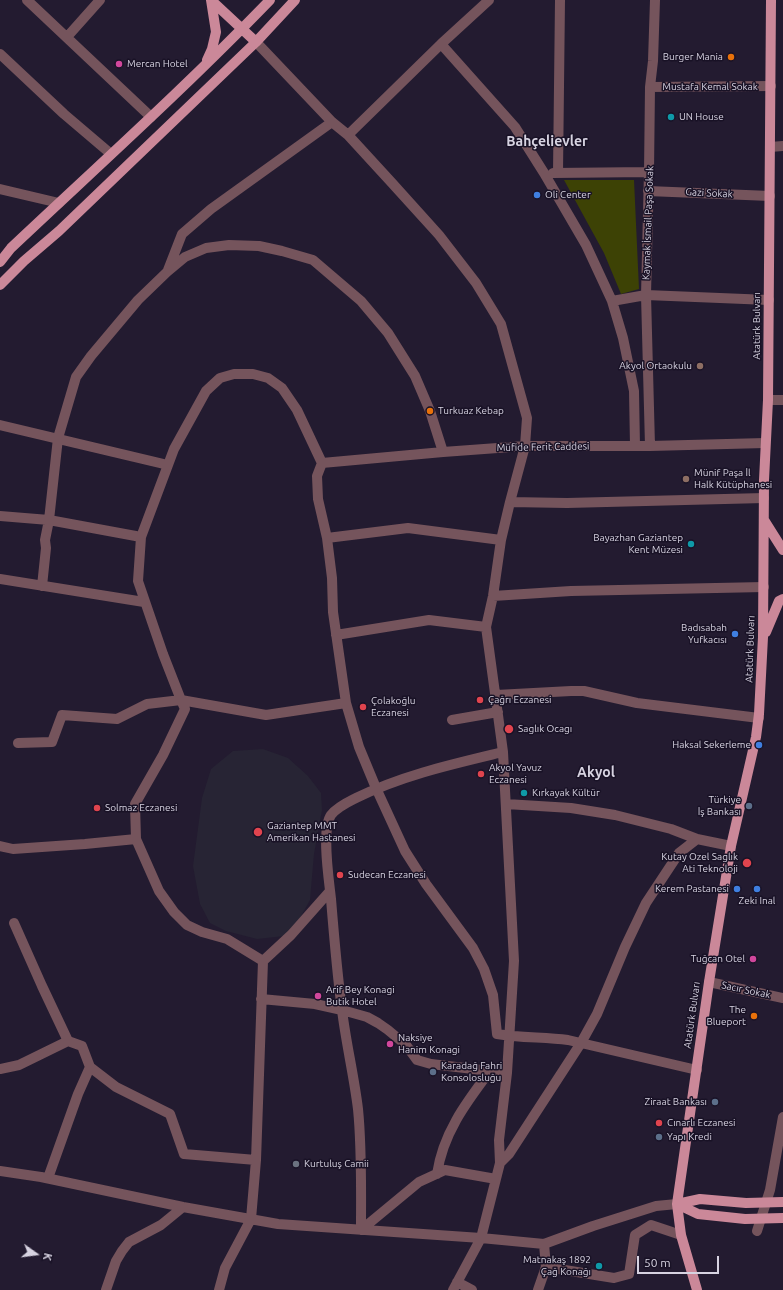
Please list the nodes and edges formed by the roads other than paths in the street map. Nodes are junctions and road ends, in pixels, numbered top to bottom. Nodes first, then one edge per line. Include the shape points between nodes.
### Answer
1 (28, 0) edge
2 (100, 0) edge
3 (211, 0) edge
4 (270, 0) edge
5 (295, 0) edge
6 (489, 0) edge
7 (560, 0) edge
8 (655, 0) edge
9 (771, 0) edge
10 (242, 29) junction
11 (67, 37) junction
12 (256, 42) junction
13 (441, 44) junction
14 (0, 54) edge
15 (204, 66) junction
16 (771, 86) junction
17 (650, 87) junction
18 (151, 117) junction
19 (332, 122) junction
20 (348, 135) junction
21 (783, 146) edge
22 (770, 147) junction
23 (111, 154) junction
24 (649, 172) junction
25 (544, 173) junction
26 (558, 173) junction
27 (0, 190) edge
28 (648, 190) junction
29 (770, 196) junction
30 (60, 203) junction
31 (0, 262) edge
32 (167, 272) junction
33 (0, 286) edge
34 (646, 295) junction
35 (769, 300) junction
36 (612, 302) junction
37 (768, 400) junction
38 (783, 400) edge
39 (0, 425) edge
40 (58, 438) junction
41 (765, 443) junction
42 (525, 446) junction
43 (635, 446) junction
44 (650, 446) junction
45 (443, 452) junction
46 (322, 463) junction
47 (168, 465) junction
48 (764, 498) junction
49 (510, 502) junction
50 (0, 516) edge
51 (49, 520) junction
52 (764, 520) junction
53 (141, 537) junction
54 (327, 538) junction
55 (501, 540) junction
56 (783, 550) edge
57 (0, 579) edge
58 (42, 586) junction
59 (764, 587) junction
60 (493, 596) junction
61 (783, 599) edge
62 (144, 602) junction
63 (486, 627) junction
64 (336, 635) junction
65 (764, 637) junction
66 (496, 695) junction
67 (180, 700) junction
68 (346, 703) junction
69 (498, 712) junction
70 (759, 718) junction
71 (452, 720) dead end
72 (18, 743) dead end
73 (503, 752) junction
74 (376, 788) junction
75 (506, 804) junction
76 (136, 838) junction
77 (697, 839) junction
78 (0, 846) edge
79 (731, 846) junction
80 (330, 891) junction
81 (14, 923) dead end
82 (264, 961) junction
83 (709, 982) junction
84 (783, 998) edge
85 (261, 999) junction
86 (342, 1010) junction
87 (508, 1036) junction
88 (68, 1041) junction
89 (582, 1043) junction
90 (90, 1067) junction
91 (0, 1069) edge
92 (490, 1070) junction
93 (697, 1070) junction
94 (507, 1073) junction
95 (783, 1117) edge
96 (256, 1160) junction
97 (500, 1163) junction
98 (0, 1171) edge
99 (437, 1174) junction
100 (48, 1178) junction
101 (496, 1179) junction
102 (783, 1202) edge
103 (677, 1204) junction
104 (656, 1206) junction
105 (183, 1207) junction
106 (783, 1218) edge
107 (251, 1219) junction
108 (651, 1225) junction
109 (361, 1230) junction
110 (757, 1231) dead end
111 (681, 1235) junction
112 (480, 1238) junction
113 (544, 1244) junction
114 (546, 1267) junction
115 (455, 1286) edge
116 (106, 1290) edge
117 (219, 1290) edge
118 (472, 1290) edge
119 (538, 1290) edge
120 (697, 1290) edge

1 - 11 street
2 - 11 street
3 - 10 main road
3 - 15 main road via 216,32
4 - 10 main road
5 - 12 main road
6 - 13 street
7 - 26 street
8 - 17 street, Kaymak İsmail Paşa Sokak
9 - 16 main road, Atatürk Bulvarı
10 - 12 main road
10 - 15 main road
11 - 18 street
12 - 19 street
12 - 33 main road
13 - 20 street
13 - 25 street via 515,127
14 - 23 street
15 - 18 main road
16 - 17 street, Mustafa Kemal Sokak
16 - 22 main road, Atatürk Bulvarı
17 - 24 street, Kaymak İsmail Paşa Sokak
18 - 23 main road
19 - 20 street
19 - 32 street via 211,209 182,234
20 - 42 street via 438,236 476,283 501,324 527,418
21 - 22 street
22 - 29 main road, Atatürk Bulvarı
23 - 30 main road
24 - 26 street
24 - 28 street, Kaymak İsmail Paşa Sokak
25 - 26 street
25 - 36 street via 586,245
27 - 30 street
28 - 29 street, Gazi Sokak
28 - 34 street, Kaymak İsmail Paşa Sokak
29 - 35 main road, Atatürk Bulvarı
30 - 31 main road via 11,248
32 - 40 street via 138,300 76,378
32 - 45 street via 185,257 206,248 229,245 259,246 313,260 361,301 388,332 415,376
34 - 35 street
34 - 36 street
34 - 44 street, Kaymak İsmail Paşa Sokak
35 - 37 main road, Atatürk Bulvarı
36 - 43 street via 623,338 634,391
37 - 38 street
37 - 41 main road, Atatürk Bulvarı
39 - 40 street
40 - 47 street
40 - 51 street
41 - 44 street, Müfide Ferit Caddesi
41 - 48 main road, Atatürk Bulvarı
42 - 43 street, Müfide Ferit Caddesi
42 - 45 street, Müfide Ferit Caddesi
42 - 49 street
43 - 44 street, Müfide Ferit Caddesi
45 - 46 street, Müfide Ferit Caddesi
46 - 47 street via 297,410 282,388 268,378 253,374 234,374 220,378 206,391
46 - 54 street via 317,476 318,499
47 - 53 street
48 - 49 street
48 - 52 main road, Atatürk Bulvarı
49 - 55 street
50 - 51 street
51 - 53 street
51 - 58 street
52 - 56 main road
52 - 59 main road, Atatürk Bulvarı
53 - 62 street via 138,581
54 - 55 street via 408,528
54 - 64 street
55 - 60 street
57 - 58 street
58 - 62 street
59 - 60 street via 571,591
59 - 65 main road, Atatürk Bulvarı
60 - 63 street
61 - 65 main road via 779,601
62 - 67 street
63 - 64 street via 429,620
63 - 66 street
64 - 68 street
65 - 70 main road, Atatürk Bulvarı
66 - 69 street
66 - 70 street via 584,691 636,703
67 - 68 street via 266,715
67 - 72 street via 147,704 117,719 62,715 52,742
67 - 76 street via 185,709 136,804
68 - 74 street via 359,747
69 - 71 street
69 - 73 street
70 - 79 main road, Atatürk Bulvarı
73 - 74 street via 432,770
73 - 75 street
74 - 80 street via 348,802 331,815 326,830
74 - 87 street via 405,851 482,963 493,994 497,1034
75 - 77 street via 571,808 615,815 671,829
75 - 87 street via 514,961
76 - 78 street via 13,849
76 - 82 street via 159,891 187,925 227,939
77 - 79 street
77 - 89 street via 679,853 646,903
79 - 83 main road, Atatürk Bulvarı
80 - 82 street via 291,936
80 - 86 street
81 - 88 street
82 - 85 street
83 - 84 street, Sacır Sokak
83 - 93 main road, Atatürk Bulvarı
85 - 86 street via 315,1004
85 - 96 street
86 - 92 street via 378,1023 406,1045 417,1060 431,1064
86 - 109 street via 358,1109
87 - 89 street via 549,1037
87 - 94 street
88 - 90 street via 82,1046
88 - 91 street via 19,1065
89 - 93 street
89 - 97 street via 509,1154
90 - 96 street via 116,1087 170,1114 184,1154
90 - 100 street
92 - 94 street
92 - 99 street via 456,1119 443,1146
93 - 103 main road, Atatürk Bulvarı
94 - 97 street via 499,1140
95 - 110 street via 770,1190
96 - 107 street
97 - 101 street
98 - 100 street
99 - 101 street via 445,1170
99 - 109 street via 419,1182
100 - 105 street
101 - 112 street
102 - 103 main road via 746,1203 700,1199
103 - 104 street
103 - 106 main road via 698,1214 745,1219
103 - 111 main road, Atatürk Bulvarı
104 - 108 street
104 - 113 street
105 - 107 street
105 - 116 street via 161,1225 129,1242 116,1261
107 - 109 street via 278,1224
107 - 117 street via 225,1268
108 - 111 street
108 - 114 street via 635,1235 629,1274 614,1278
109 - 112 street
111 - 120 main road, Atatürk Bulvarı
112 - 113 street
112 - 115 street
113 - 114 street
114 - 119 street
115 - 118 street

